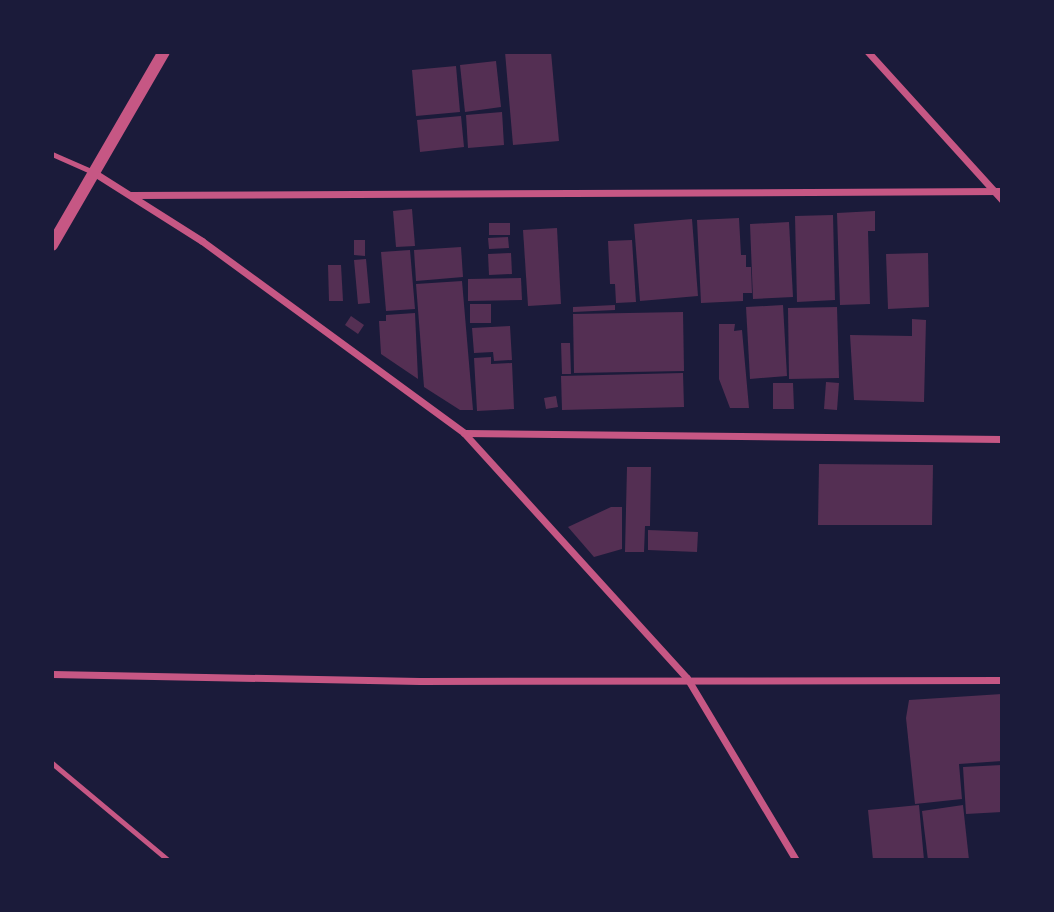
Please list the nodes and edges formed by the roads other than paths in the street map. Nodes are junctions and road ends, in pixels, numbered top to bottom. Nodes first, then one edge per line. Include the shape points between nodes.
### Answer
1 (164, 52) edge
2 (868, 52) edge
3 (52, 154) edge
4 (93, 172) junction
5 (998, 191) edge
6 (131, 195) junction
7 (1002, 200) edge
8 (52, 245) edge
9 (464, 433) junction
10 (1002, 439) edge
11 (52, 674) edge
12 (687, 678) junction
13 (1002, 680) edge
14 (52, 762) edge
15 (168, 859) edge
16 (796, 859) edge

1 - 4 street
2 - 5 street
3 - 4 lane
4 - 6 street
4 - 8 street
5 - 6 street
5 - 7 street
6 - 9 street via 202,241
9 - 10 street
9 - 12 street
11 - 12 street via 420,681
12 - 13 street
12 - 16 street
14 - 15 lane

